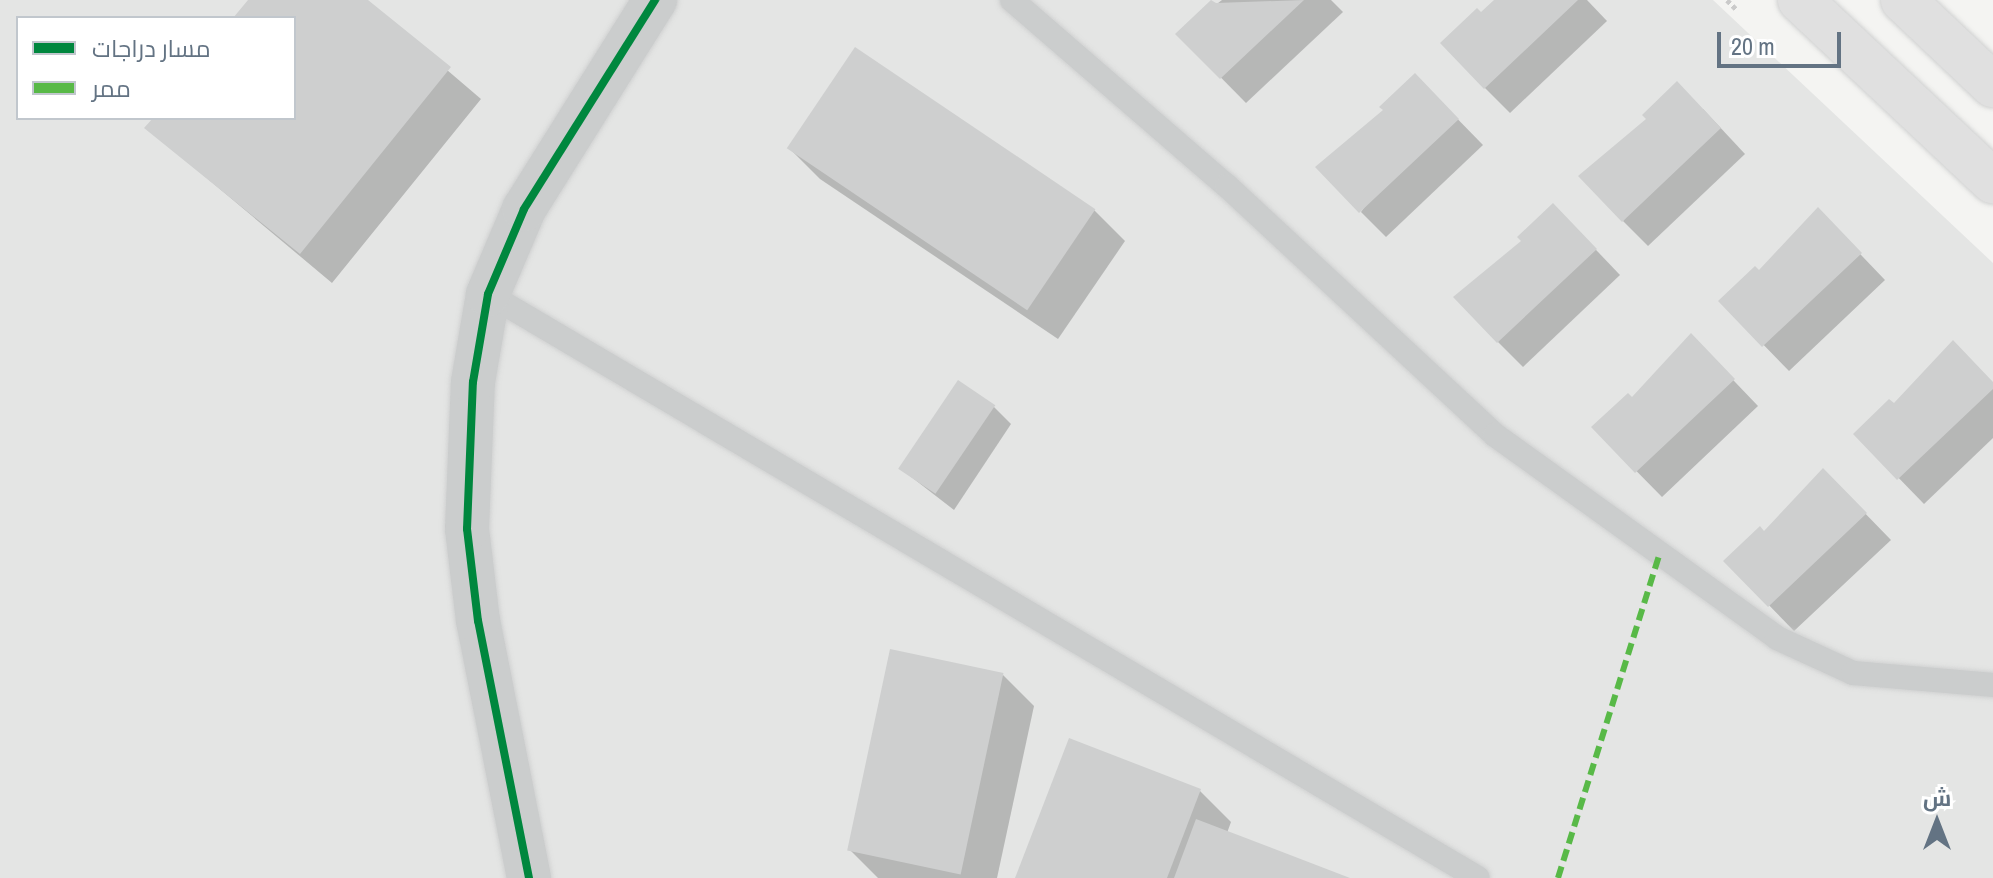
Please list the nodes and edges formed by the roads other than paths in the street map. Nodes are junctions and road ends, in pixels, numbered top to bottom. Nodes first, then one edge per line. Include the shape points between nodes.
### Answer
1 (655, 0) edge
2 (1012, 0) edge
3 (1800, 0) edge
4 (1903, 0) edge
5 (1993, 85) edge
6 (1993, 181) edge
7 (488, 294) junction
8 (1993, 685) edge
9 (529, 878) edge
10 (1478, 878) edge

1 - 7 street via 524,209
2 - 8 lane via 1227,186 1495,435 1777,638 1853,673
3 - 6 highway
4 - 5 highway
7 - 9 street via 473,382 467,529 478,621
7 - 10 lane

